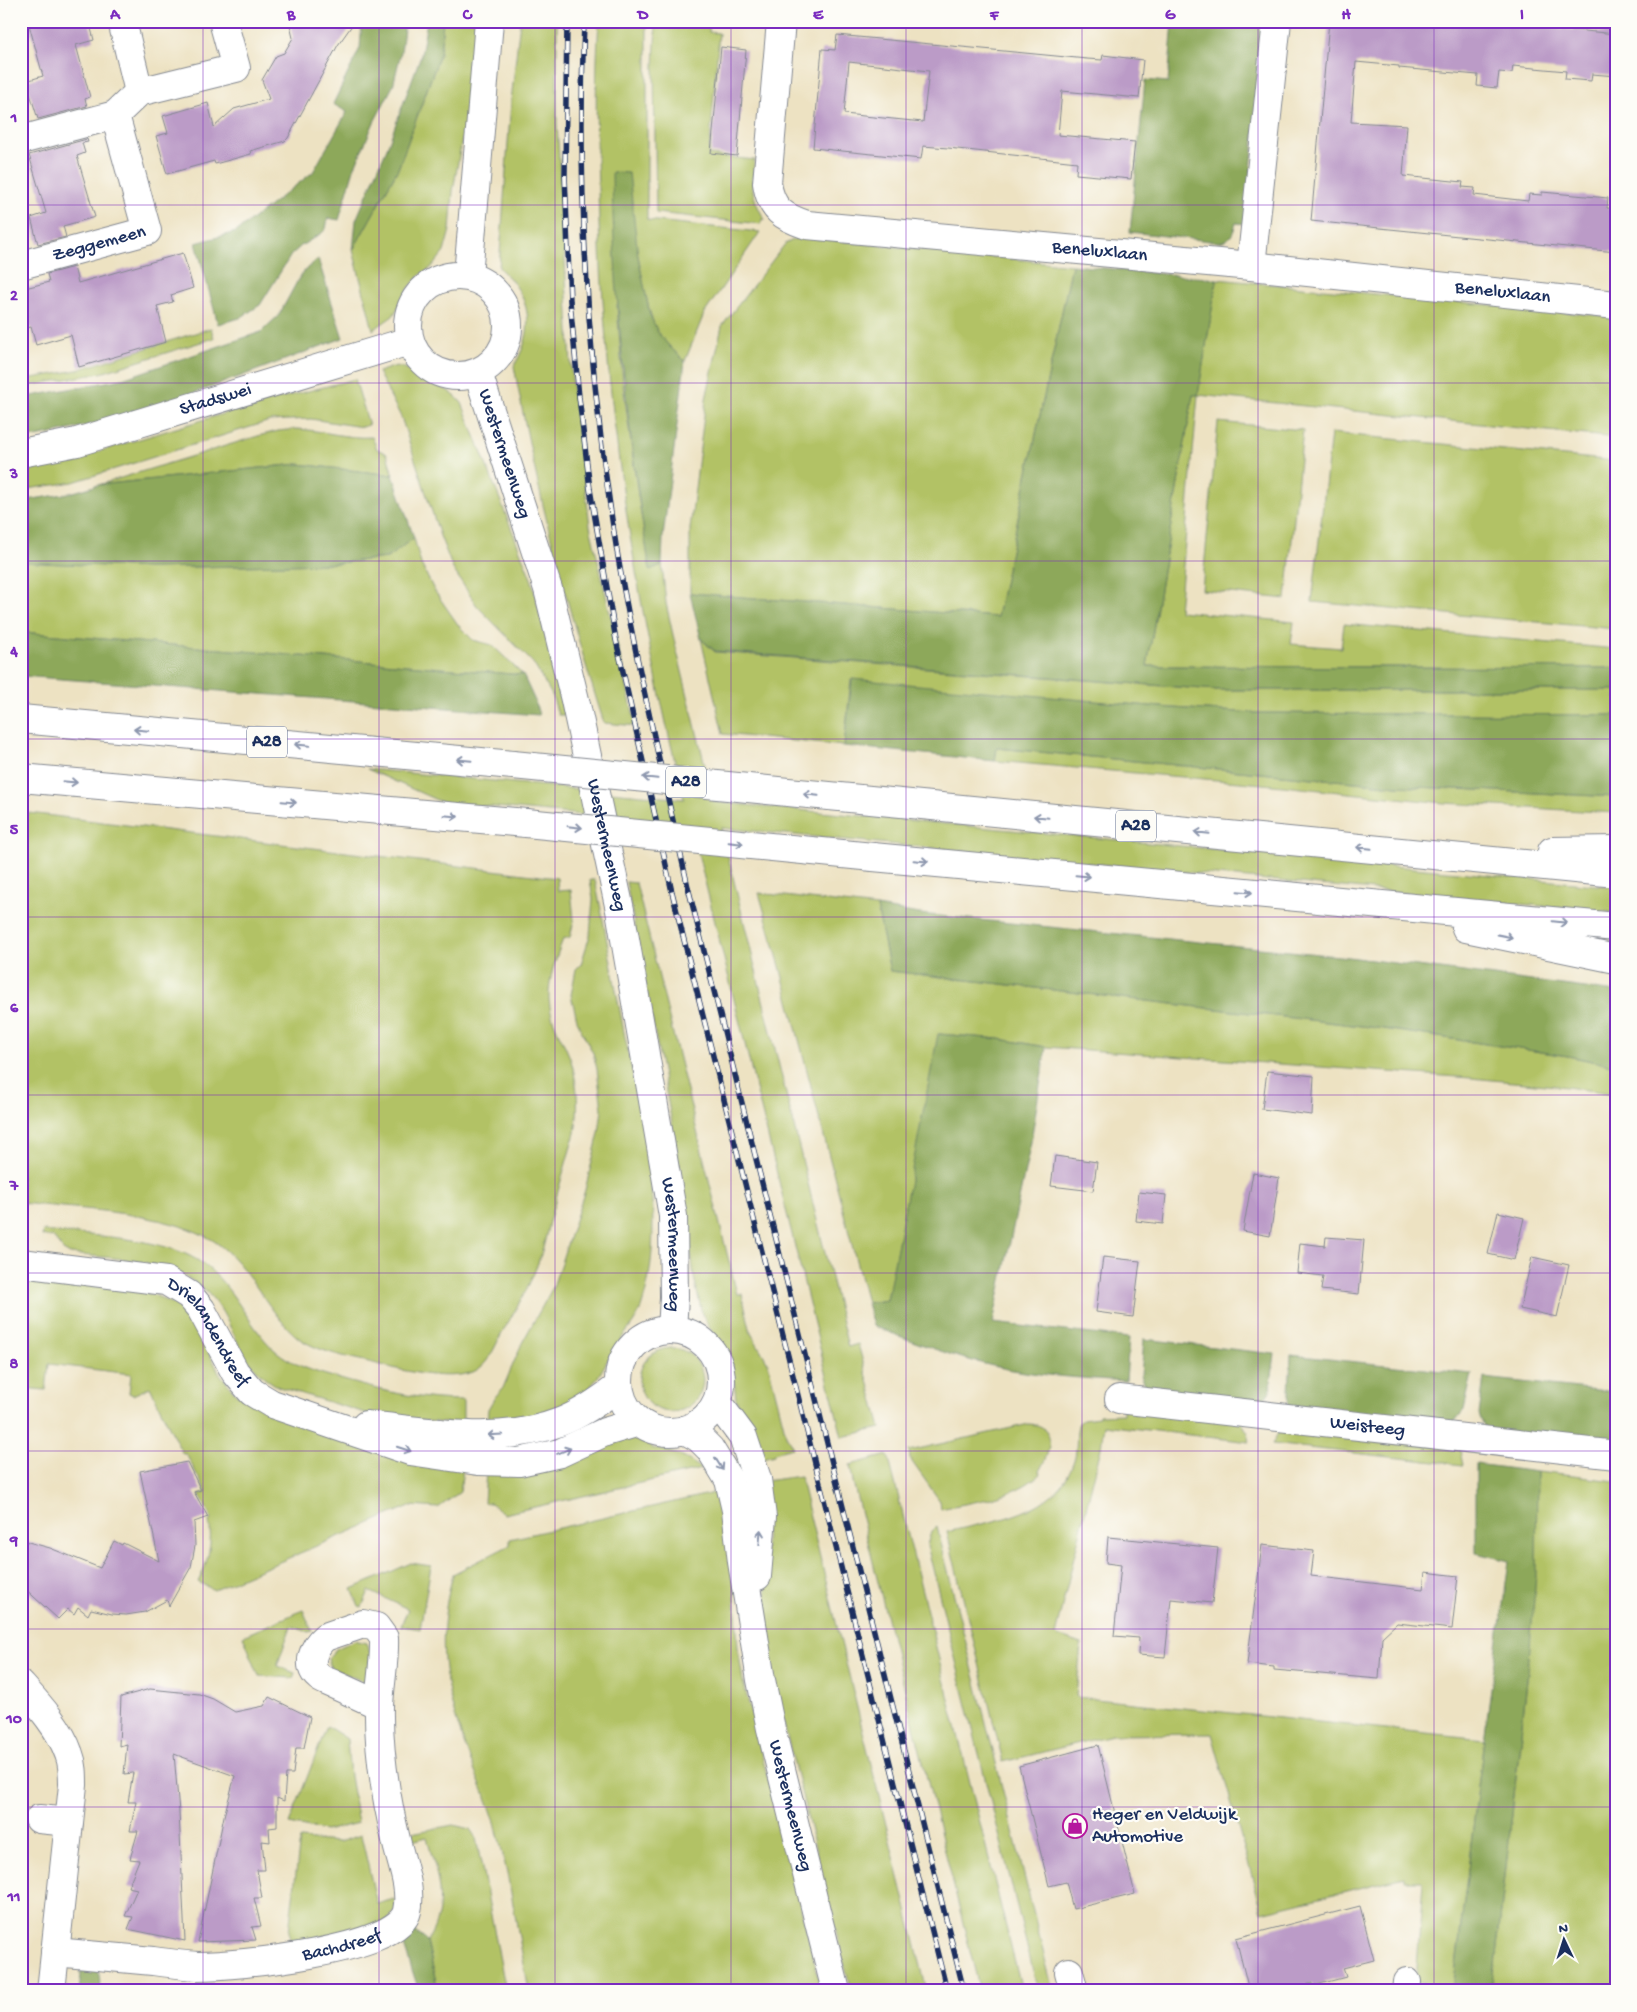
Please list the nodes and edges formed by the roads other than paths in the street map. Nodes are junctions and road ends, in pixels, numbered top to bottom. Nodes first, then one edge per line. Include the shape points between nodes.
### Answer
1 (122, 21) edge
2 (223, 21) edge
3 (489, 21) edge
4 (781, 21) edge
5 (1278, 21) edge
6 (139, 92) junction
7 (115, 115) junction
8 (21, 140) edge
9 (21, 265) edge
10 (1251, 266) junction
11 (468, 276) junction
12 (1616, 304) edge
13 (409, 341) junction
14 (478, 373) junction
15 (21, 453) edge
16 (21, 718) edge
17 (21, 778) edge
18 (1616, 850) edge
19 (1413, 853) junction
20 (1616, 873) edge
21 (1320, 899) junction
22 (1616, 927) edge
23 (1616, 959) edge
24 (21, 1263) edge
25 (672, 1330) junction
26 (619, 1386) junction
27 (1119, 1399) dead end
28 (717, 1402) junction
29 (325, 1421) junction
30 (639, 1422) junction
31 (685, 1430) junction
32 (1616, 1455) edge
33 (752, 1620) junction
34 (21, 1685) edge
35 (379, 1705) dead end
36 (39, 1819) dead end
37 (70, 1822) junction
38 (55, 1952) junction
39 (51, 1991) edge
40 (836, 1991) edge

1 - 6 main road
2 - 6 main road via 236,68
3 - 11 main road
4 - 10 main road, Beneluxlaan via 767,183 769,197 789,219 807,225
5 - 10 main road
6 - 7 main road
7 - 8 main road
7 - 9 main road, Zeggemeen via 147,231
10 - 12 main road, Beneluxlaan
11 - 13 main road via 447,276 428,285 418,295 407,320
11 - 14 main road via 485,283 499,296 507,312 504,348 493,363
13 - 14 main road via 415,354 436,372 450,376
13 - 15 main road, Stadswei via 77,442
14 - 25 main road, Westermeenweg via 548,589 620,910 673,1216
19 -> 16 main road, A28, bridge
17 -> 21 main road, bridge
18 - 19 main road, A28
19 - 20 main road, A28
21 -> 22 main road
21 -> 23 main road
24 - 29 main road, Drielandendreef via 166,1281 189,1295 201,1309 235,1372 252,1392 272,1404
25 - 26 main road via 647,1335 633,1346 622,1362
25 - 28 main road via 699,1338 717,1360 721,1388
26 -> 29 main road, Drielandendreef via 562,1422 520,1433 480,1436
26 - 30 main road via 625,1406
27 - 32 main road, Weisteeg
28 - 31 main road via 698,1424
33 -> 28 main road, Westermeenweg via 762,1517 760,1496 743,1437
29 -> 30 main road, Drielandendreef via 410,1451 478,1461 519,1462 560,1454 605,1432
30 - 31 main road via 661,1431
31 -> 33 main road, Westermeenweg via 710,1449 729,1480
33 - 40 main road, Westermeenweg via 771,1729
34 - 37 main road via 69,1752 73,1785
35 - 38 main road, Bachdreef via 386,1792 408,1889 408,1911 398,1926 376,1938 338,1949 251,1962 198,1966
36 - 37 main road
37 - 38 main road
38 - 39 main road

